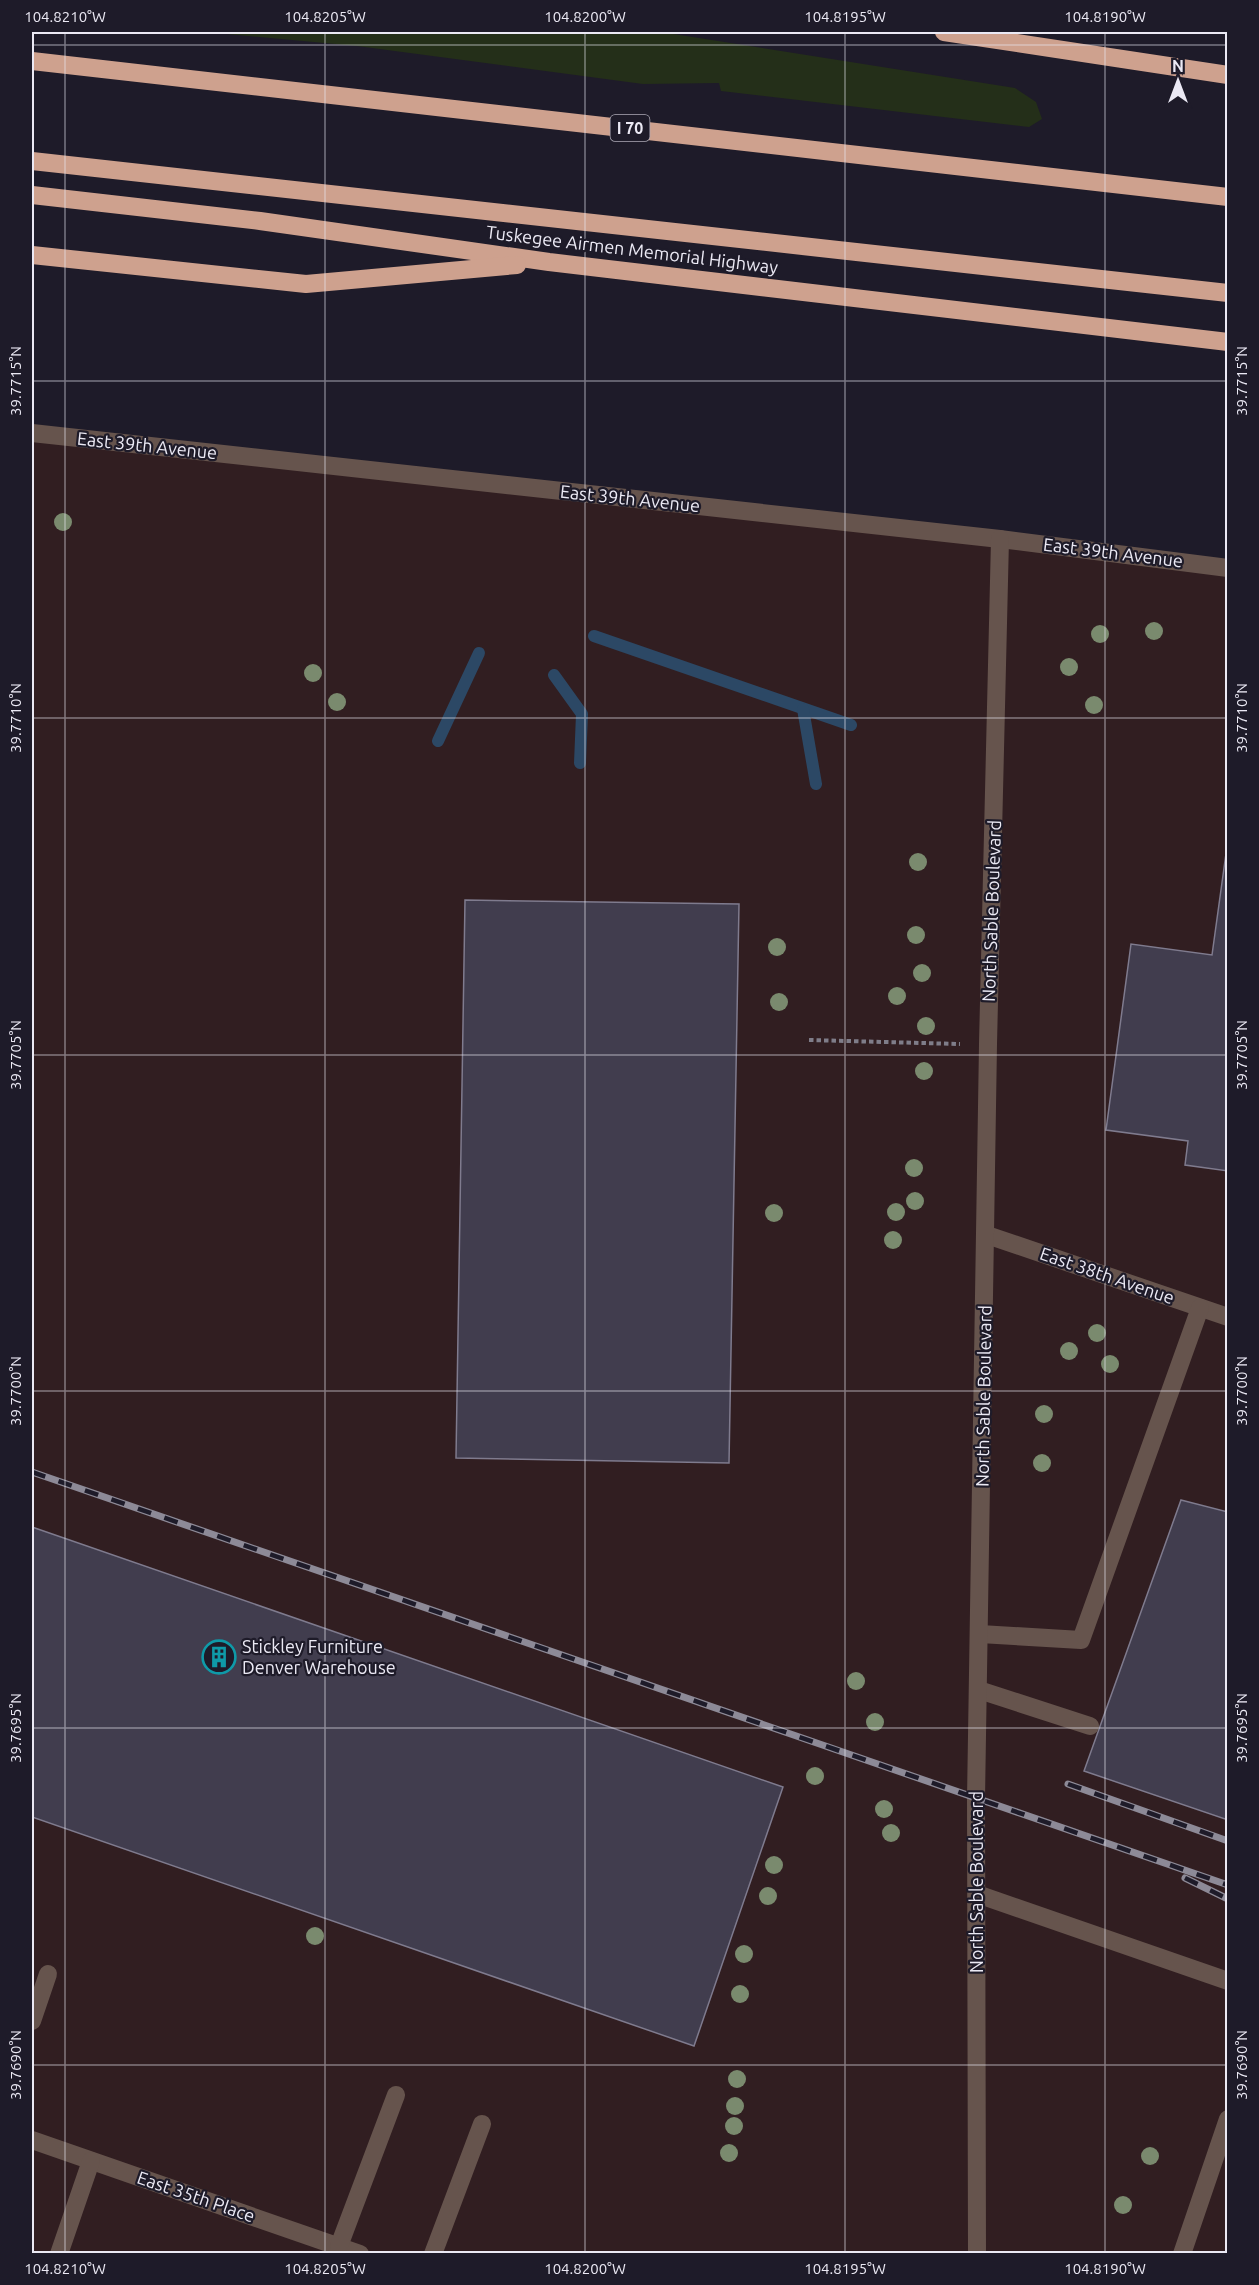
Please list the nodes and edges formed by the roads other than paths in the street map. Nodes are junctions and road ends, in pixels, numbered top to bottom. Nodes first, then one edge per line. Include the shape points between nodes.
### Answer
1 (944, 32) edge
2 (32, 61) edge
3 (1227, 75) edge
4 (32, 161) edge
5 (32, 195) edge
6 (1227, 196) edge
7 (32, 255) edge
8 (549, 262) junction
9 (1227, 293) edge
10 (1227, 342) edge
11 (32, 433) edge
12 (1000, 539) junction
13 (1227, 567) edge
14 (987, 1235) junction
15 (1200, 1308) junction
16 (1227, 1317) edge
17 (980, 1634) junction
18 (979, 1690) junction
19 (1090, 1726) dead end
20 (977, 1894) junction
21 (48, 1974) dead end
22 (1227, 1981) edge
23 (32, 2021) edge
24 (396, 2095) dead end
25 (1227, 2120) edge
26 (482, 2124) dead end
27 (32, 2140) edge
28 (91, 2161) junction
29 (315, 2246) edge
30 (339, 2246) junction
31 (59, 2253) edge
32 (360, 2253) edge
33 (433, 2253) edge
34 (977, 2253) edge
35 (1182, 2253) edge

1 - 3 highway
2 - 6 highway, I 70
4 - 9 highway
5 - 8 highway, Tuskegee Airmen Memorial Highway via 260,221
7 - 8 highway via 306,284
8 - 10 highway, Tuskegee Airmen Memorial Highway
11 - 12 street, East 39th Avenue
12 - 13 street, East 39th Avenue
12 - 14 street, North Sable Boulevard
14 - 15 street, East 38th Avenue
14 - 17 street, North Sable Boulevard
15 - 16 street, East 38th Avenue
15 - 17 street via 1081,1640
17 - 18 street, North Sable Boulevard
18 - 19 street
18 - 20 street, North Sable Boulevard
20 - 22 street
20 - 34 street, North Sable Boulevard
21 - 23 street
24 - 30 street
25 - 35 street
26 - 33 street
27 - 28 street, East 35th Place
28 - 29 street, East 35th Place
28 - 31 street
29 - 30 street, East 35th Place
30 - 32 street, East 35th Place

